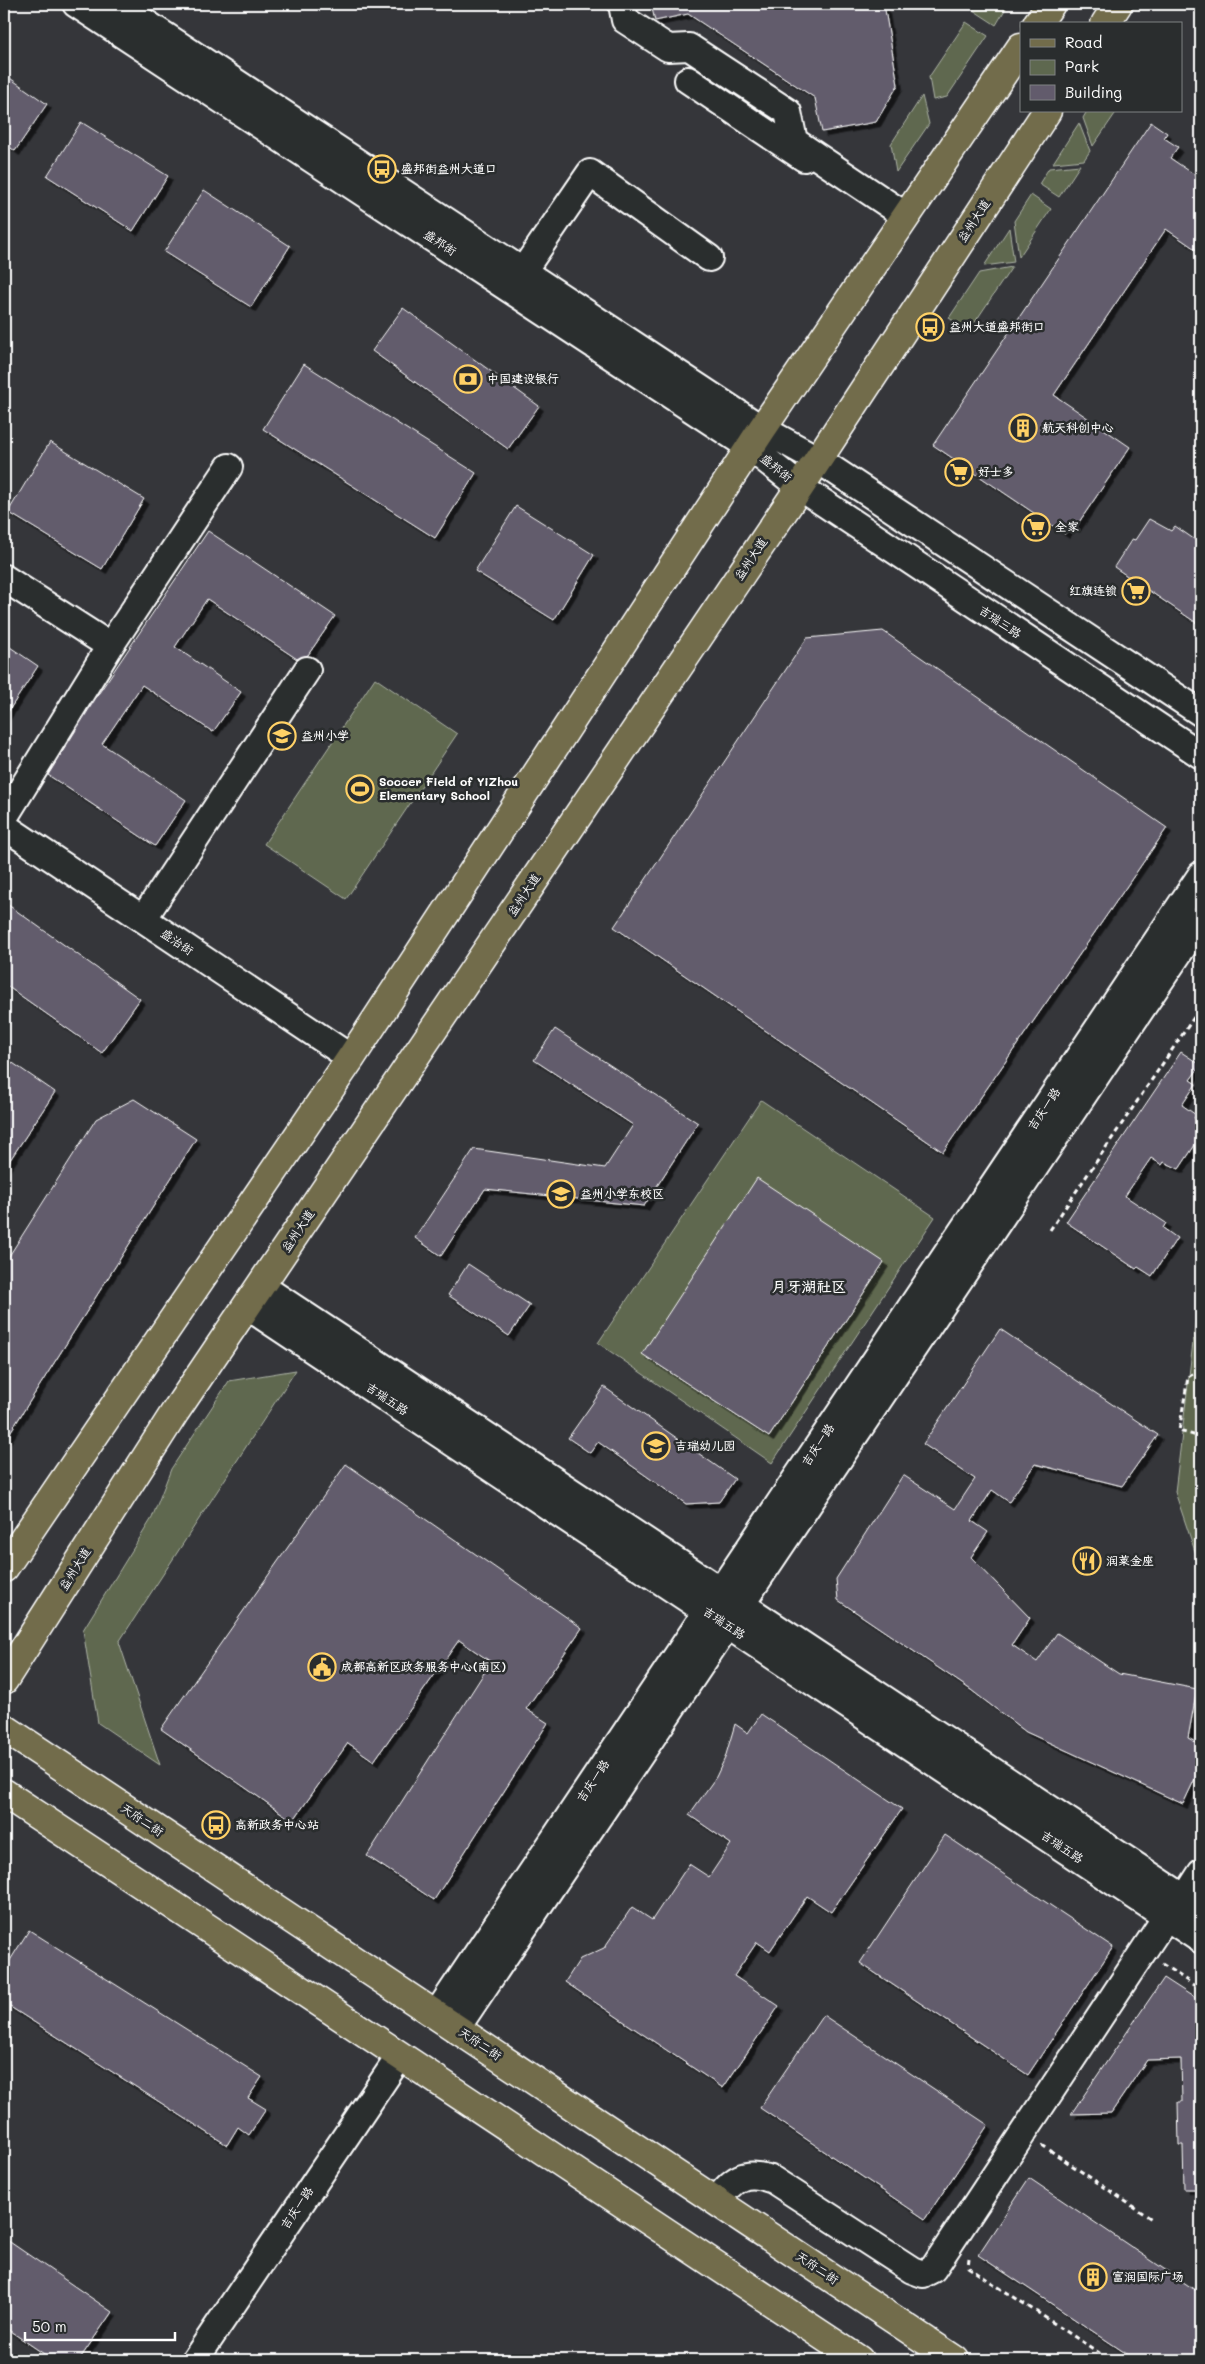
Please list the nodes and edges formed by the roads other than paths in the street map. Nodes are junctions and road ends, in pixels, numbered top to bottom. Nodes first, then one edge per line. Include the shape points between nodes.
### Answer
1 (76, 4) edge
2 (117, 4) edge
3 (622, 4) edge
4 (1051, 4) edge
5 (1118, 4) edge
6 (1038, 22) edge
7 (1106, 22) edge
8 (1020, 48) edge
9 (688, 80) dead end
10 (1046, 112) edge
11 (904, 220) junction
12 (709, 258) dead end
13 (523, 271) junction
14 (757, 438) junction
15 (817, 459) junction
16 (228, 467) dead end
17 (800, 487) junction
18 (4, 578) edge
19 (110, 646) junction
20 (307, 670) dead end
21 (1201, 713) edge
22 (1201, 755) edge
23 (4, 818) edge
24 (4, 826) edge
25 (1201, 875) edge
26 (143, 919) junction
27 (1201, 920) edge
28 (351, 1058) junction
29 (254, 1296) junction
30 (4, 1568) edge
31 (724, 1608) junction
32 (4, 1680) edge
33 (4, 1728) edge
34 (4, 1793) edge
35 (1201, 1873) edge
36 (1193, 1903) edge
37 (1166, 1917) junction
38 (1201, 1940) edge
39 (446, 2022) junction
40 (400, 2056) junction
41 (716, 2201) junction
42 (195, 2360) edge
43 (859, 2360) edge
44 (956, 2360) edge

1 - 14 street, 盛邦街
2 - 13 street, 盛邦街
3 - 11 street via 625,20 668,48 689,47 788,112 794,141
4 - 6 main road
5 - 7 main road
8 - 11 main road
9 - 11 street
10 - 15 main road, 益州大道
11 - 14 main road
12 - 13 street via 590,173
13 - 14 street, 盛邦街
14 - 15 street, 盛邦街
14 - 17 street, 盛邦街
14 - 28 main road
15 - 17 main road, 益州大道
15 - 21 street
16 - 19 street
17 - 22 street, 吉瑞三路
17 - 29 main road, 益州大道
18 - 19 street
19 - 23 street
20 - 26 street
24 - 26 street, 盛治街
25 - 31 street, 吉庆一路
26 - 28 street, 盛治街
27 - 31 street, 吉庆一路
28 - 30 main road
29 - 31 street, 吉瑞五路
29 - 32 main road, 益州大道 via 175,1412
31 - 36 street, 吉瑞五路
31 - 37 street, 吉瑞五路
31 - 39 street, 吉庆一路
33 - 39 main road, 天府二街
34 - 40 main road
35 - 36 street
37 - 38 street, 吉瑞五路
37 - 41 street via 932,2269 924,2274 912,2270 773,2180 758,2174 742,2177 729,2185
39 - 41 main road, 天府二街
40 - 42 street, 吉庆一路
40 - 43 main road
41 - 44 main road, 天府二街

